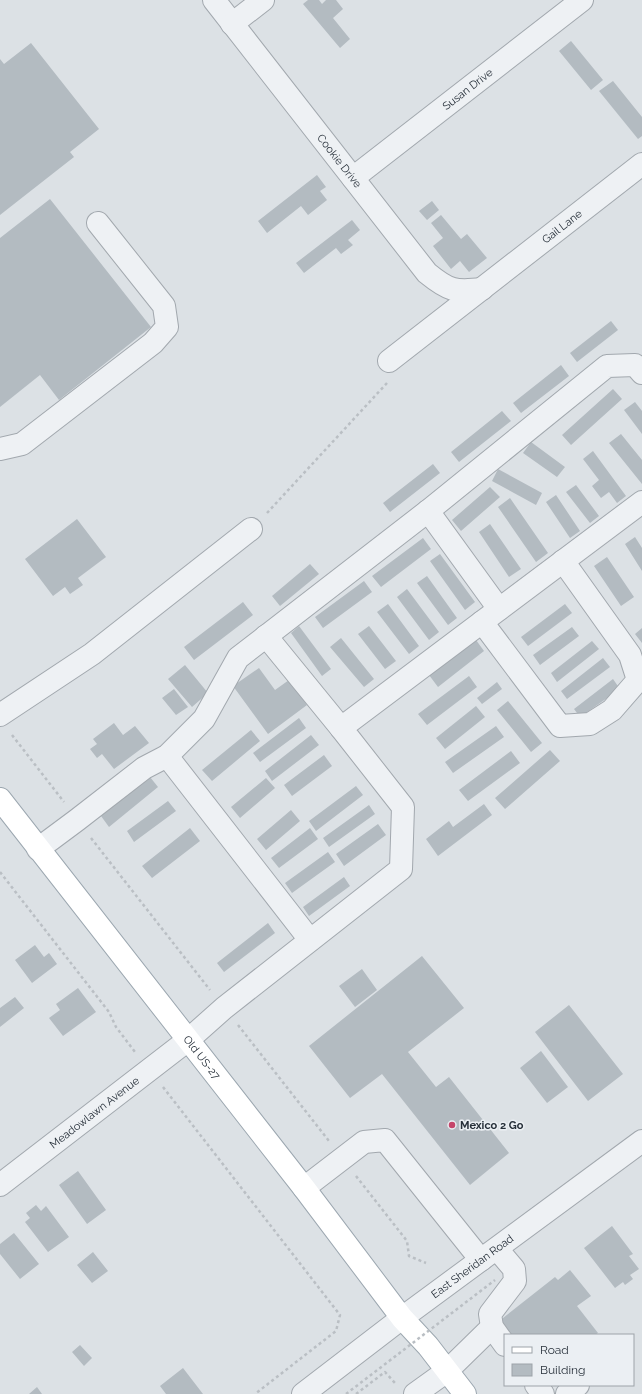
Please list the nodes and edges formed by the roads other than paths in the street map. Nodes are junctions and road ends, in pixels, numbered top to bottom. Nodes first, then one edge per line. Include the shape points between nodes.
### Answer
1 (214, 0) edge
2 (263, 0) edge
3 (582, 0) edge
4 (232, 24) junction
5 (642, 164) edge
6 (353, 178) junction
7 (98, 223) dead end
8 (482, 289) junction
9 (389, 361) road end
10 (642, 373) edge
11 (0, 449) edge
12 (642, 502) edge
13 (428, 511) junction
14 (251, 529) road end
15 (563, 561) junction
16 (491, 615) junction
17 (266, 636) junction
18 (0, 715) edge
19 (341, 728) junction
20 (167, 756) junction
21 (0, 799) edge
22 (38, 849) junction
23 (310, 940) junction
24 (188, 1040) junction
25 (642, 1141) edge
26 (0, 1185) edge
27 (304, 1188) junction
28 (489, 1254) junction
29 (402, 1318) junction
30 (492, 1328) junction
31 (504, 1344) edge
32 (447, 1371) junction
33 (537, 1386) edge
34 (577, 1386) edge
35 (304, 1394) edge
36 (415, 1394) edge
37 (465, 1394) edge
38 (543, 1394) edge
39 (567, 1394) edge

1 - 4 street, Cookie Drive
2 - 4 street
3 - 6 street, Susan Drive
4 - 6 street, Cookie Drive
5 - 8 street, Gail Lane
6 - 8 street, Cookie Drive via 427,273 443,286 462,291
7 - 11 street via 164,306 167,326 154,343 22,444
8 - 9 street, Gail Lane
10 - 13 street via 635,365 607,366
12 - 15 street
13 - 16 street
13 - 17 street
14 - 18 street via 92,654
15 - 16 street
15 - 16 street via 630,655 638,680 612,710 590,724 560,726
16 - 19 street
17 - 19 street
17 - 20 street via 238,658 204,719
19 - 23 street, Meadowlawn Avenue via 403,807 401,869
20 - 22 street via 144,768
20 - 23 street
21 - 22 main road, Old US-27
22 - 24 main road, Old US-27
23 - 24 street, Meadowlawn Avenue
24 - 26 street, Meadowlawn Avenue
24 - 27 main road, Old US-27
25 - 28 street, East Sheridan Road
27 - 28 street via 364,1142 385,1140
27 - 29 main road, Old US-27
28 - 29 street, East Sheridan Road
28 - 30 street via 514,1269 515,1281 490,1314
29 - 32 main road, Old US-27
29 - 35 street, East Sheridan Road
30 - 31 street
30 - 32 street
32 - 36 street
32 - 37 main road, Old US-27
33 - 38 street
34 - 39 street

